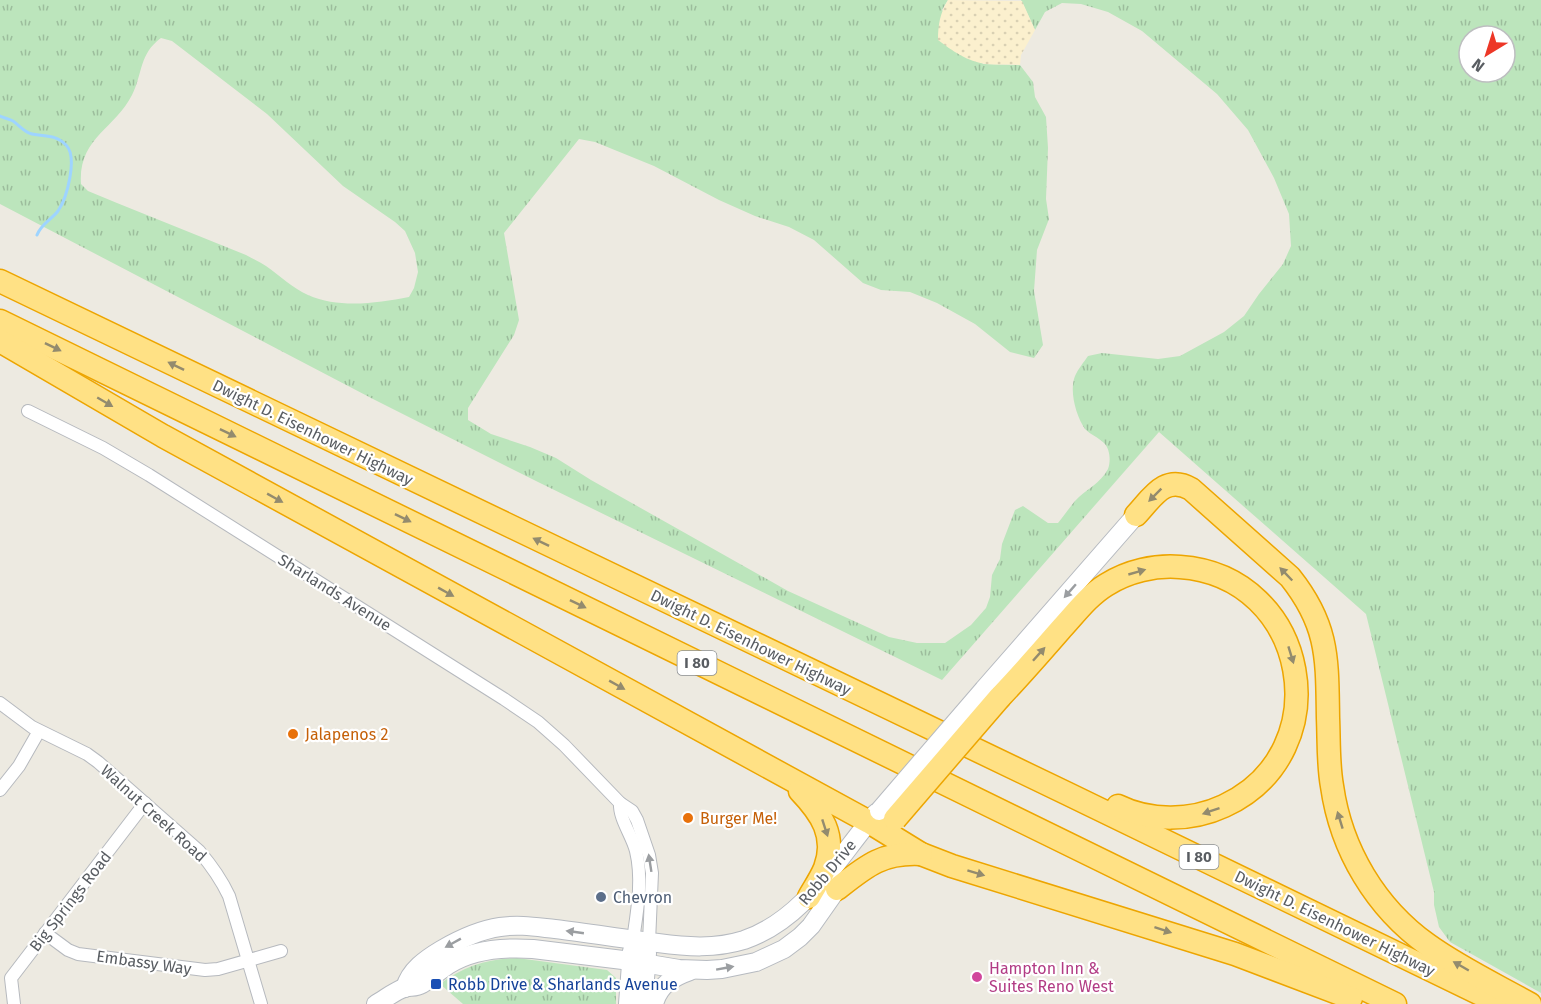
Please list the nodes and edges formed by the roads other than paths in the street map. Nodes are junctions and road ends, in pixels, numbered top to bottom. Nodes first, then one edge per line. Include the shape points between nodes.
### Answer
1 (0, 282) edge
2 (0, 321) edge
3 (0, 341) edge
4 (28, 411) dead end
5 (1136, 515) joint
6 (992, 693) junction
7 (0, 704) edge
8 (897, 712) junction
9 (39, 731) junction
10 (772, 770) junction
11 (0, 790) edge
12 (145, 803) junction
13 (881, 820) junction
14 (921, 854) junction
15 (837, 889) junction
16 (809, 897) junction
17 (45, 933) junction
18 (641, 941) junction
19 (281, 951) dead end
20 (248, 961) junction
21 (638, 962) junction
22 (693, 970) junction
23 (405, 988) junction
24 (14, 1004) edge
25 (261, 1004) edge
26 (376, 1004) edge
27 (628, 1004) edge
28 (643, 1004) edge
29 (654, 1004) edge
30 (1366, 1004) edge
31 (1395, 1004) edge
32 (1501, 1004) edge
33 (1530, 1004) edge

8 -> 1 highway, Dwight D. Eisenhower Highway / I 80
2 -> 31 highway, I 80
3 -> 10 highway via 163,436
4 - 18 street, Sharlands Avenue via 149,475 504,699 563,743 637,820 652,873
5 -> 6 main road
33 -> 5 highway via 1415,935 1388,909 1361,872 1341,827 1332,787 1323,640 1311,608 1290,577 1184,485 1162,488
6 -> 8 highway via 1100,589 1134,573 1170,566 1198,569 1224,578 1255,598 1279,626 1297,679 1295,716 1273,767 1247,793 1196,816 1122,809 929,717
6 - 13 highway, bridge
7 - 9 street, Walnut Creek Road
8 - 32 highway, Dwight D. Eisenhower Highway / I 80
9 - 11 street
9 - 12 street, Walnut Creek Road via 87,754
10 - 13 highway
10 -> 16 highway via 815,806 828,835 826,867
12 - 17 street, Big Springs Road
12 - 20 street, Walnut Creek Road via 199,851 221,880 235,912
13 - 14 highway
13 - 15 highway
13 - 16 main road, Robb Drive
14 - 15 highway via 905,853 874,861
14 -> 30 highway via 1235,954
22 -> 15 main road, Robb Drive via 756,962 784,949 812,926
16 - 18 main road, Robb Drive via 773,926 731,944 697,947
17 - 20 street, Embassy Way via 78,954 205,970
17 - 24 street, Big Springs Road via 11,978
18 - 21 main road, Sharlands Avenue
18 -> 23 main road, Robb Drive via 522,925 489,929 458,940 435,954 414,970
19 - 20 street, Embassy Way
20 - 25 street, Walnut Creek Road
21 - 22 main road, Robb Drive
21 - 23 main road, Robb Drive via 509,948 470,955 421,984
21 - 27 main road, Sharlands Avenue
21 - 28 main road, Sharlands Avenue
22 - 29 main road via 663,986
23 - 26 main road, Robb Drive

